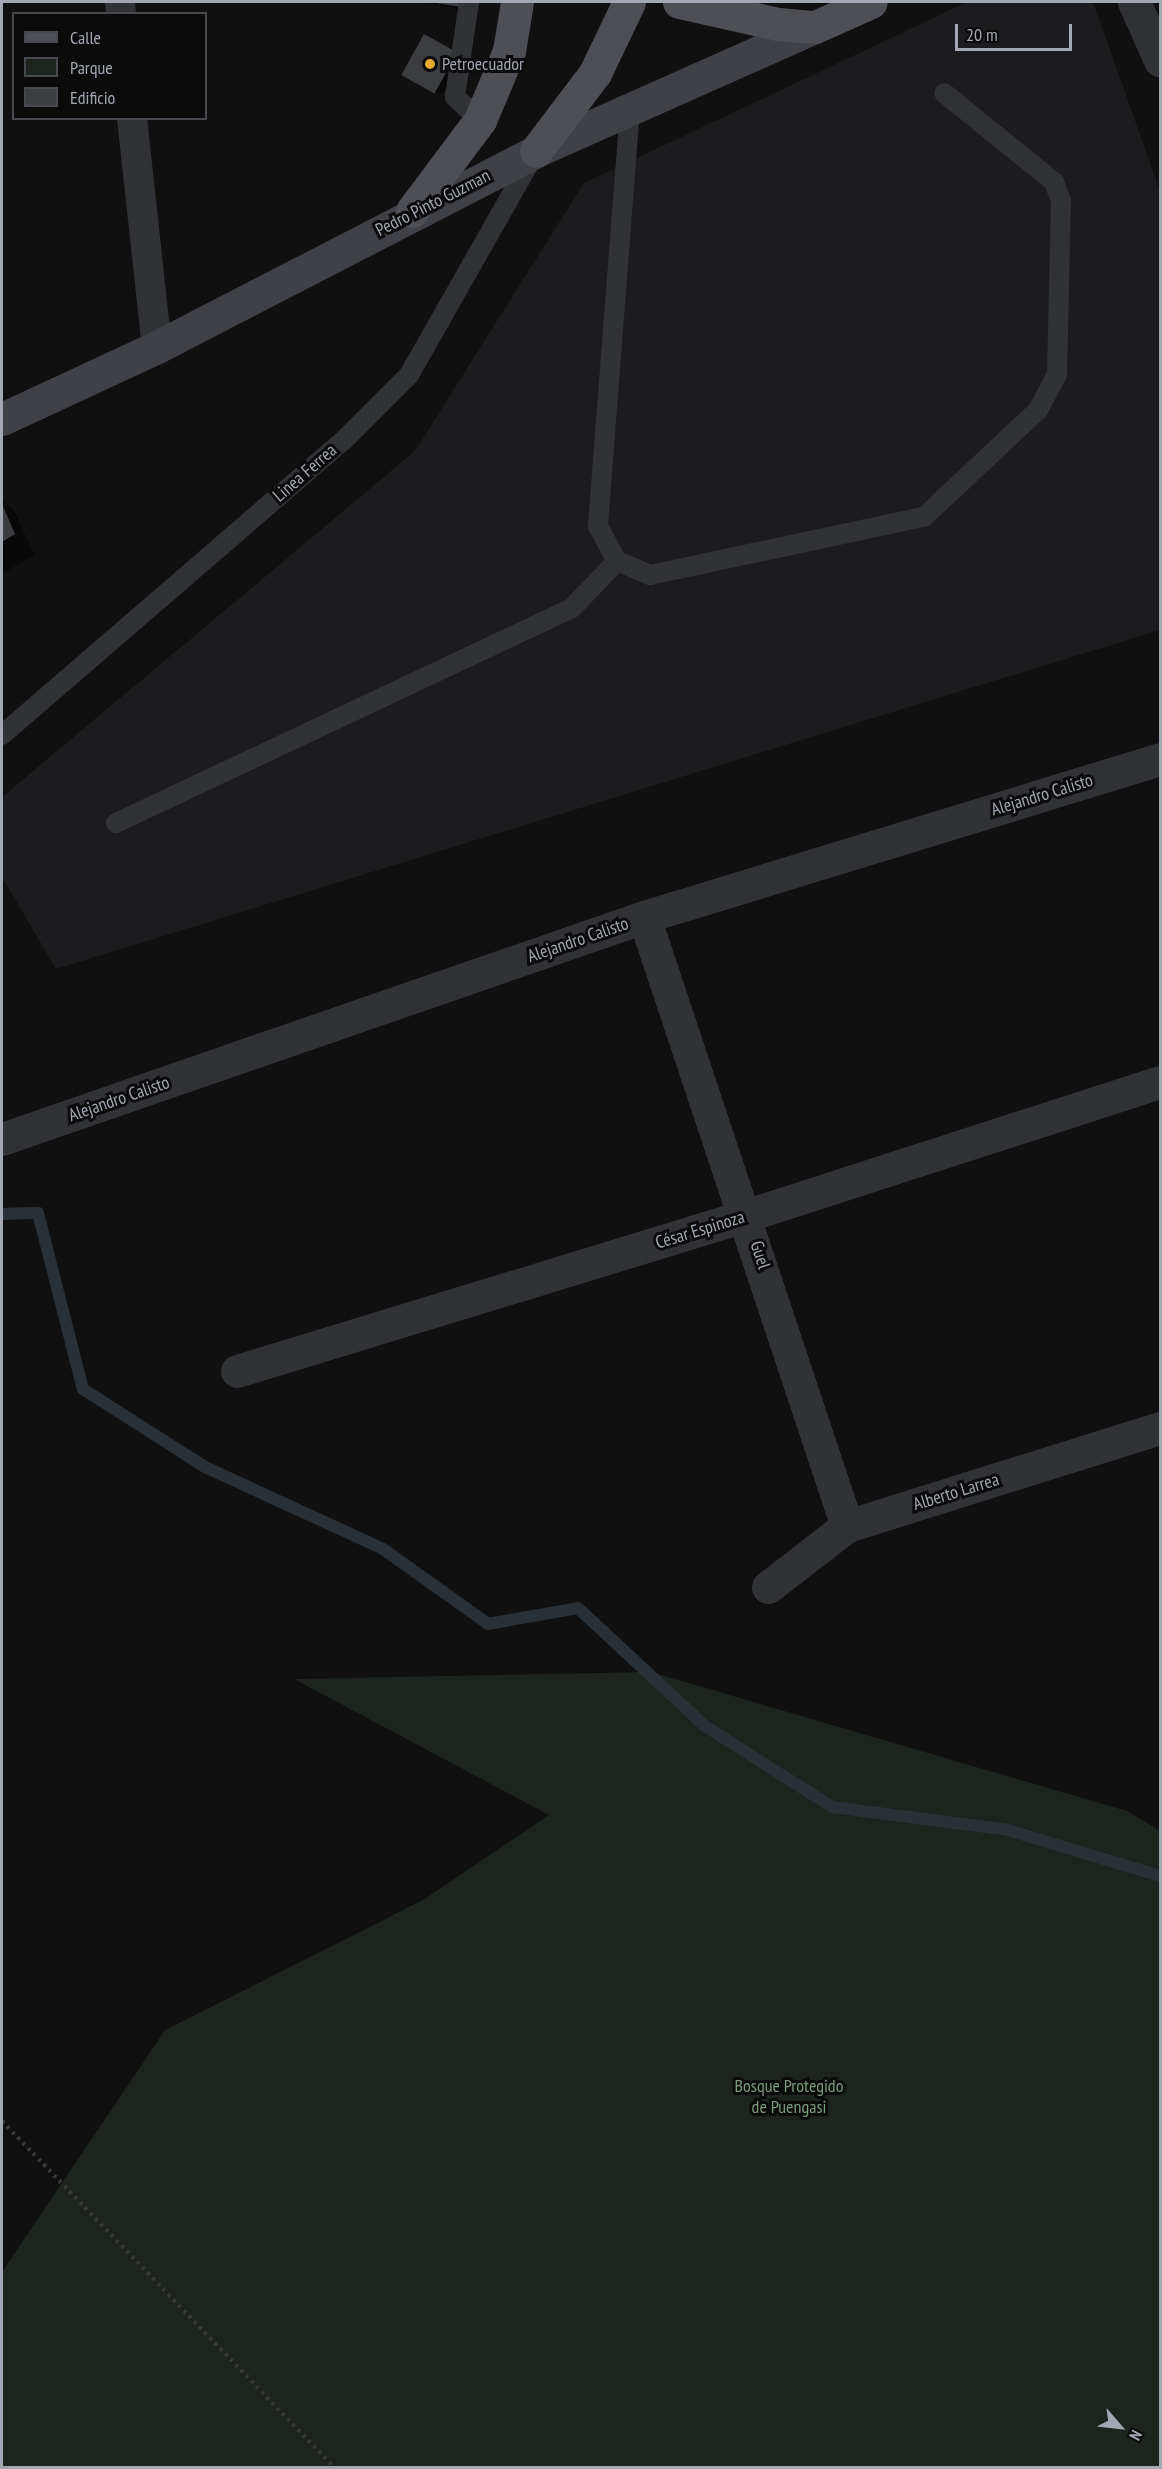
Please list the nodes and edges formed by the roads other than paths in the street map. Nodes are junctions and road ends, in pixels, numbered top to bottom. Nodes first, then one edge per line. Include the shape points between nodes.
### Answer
1 (469, 2) edge
2 (517, 2) edge
3 (629, 2) edge
4 (679, 2) edge
5 (871, 2) edge
6 (1134, 2) edge
7 (737, 9) edge
8 (815, 27) junction
9 (1161, 60) edge
10 (944, 93) dead end
11 (630, 109) junction
12 (132, 120) edge
13 (480, 120) junction
14 (536, 151) junction
15 (412, 212) junction
16 (157, 347) junction
17 (2, 419) edge
18 (617, 561) junction
19 (2, 735) edge
20 (1161, 759) edge
21 (116, 822) dead end
22 (644, 918) junction
23 (1161, 1082) edge
24 (2, 1139) edge
25 (747, 1215) junction
26 (237, 1371) dead end
27 (1161, 1428) edge
28 (847, 1526) junction
29 (768, 1587) dead end

1 - 13 lane via 455,97
2 - 13 main road via 509,51
3 - 14 main road via 595,73
4 - 7 main road
5 - 8 main road, Pedro Pinto Guzman
6 - 9 street
7 - 8 main road
8 - 11 main road, Pedro Pinto Guzman
10 - 18 lane via 1054,182 1061,201 1057,375 1038,410 924,517 650,575
11 - 14 main road, Pedro Pinto Guzman
11 - 18 lane via 598,526
12 - 16 street
13 - 15 main road
14 - 15 main road, Pedro Pinto Guzman
14 - 19 lane, Linea Ferrea via 409,375 343,441
15 - 16 main road, Pedro Pinto Guzman
16 - 17 main road, Pedro Pinto Guzman
18 - 21 lane via 572,608
20 - 22 street, Alejandro Calisto
22 - 24 street, Alejandro Calisto
22 - 25 street, Guel
23 - 25 street, César Espinoza
25 - 26 street, César Espinoza
25 - 28 street, Guel
27 - 28 street, Alberto Larrea
28 - 29 street, Alberto Larrea

